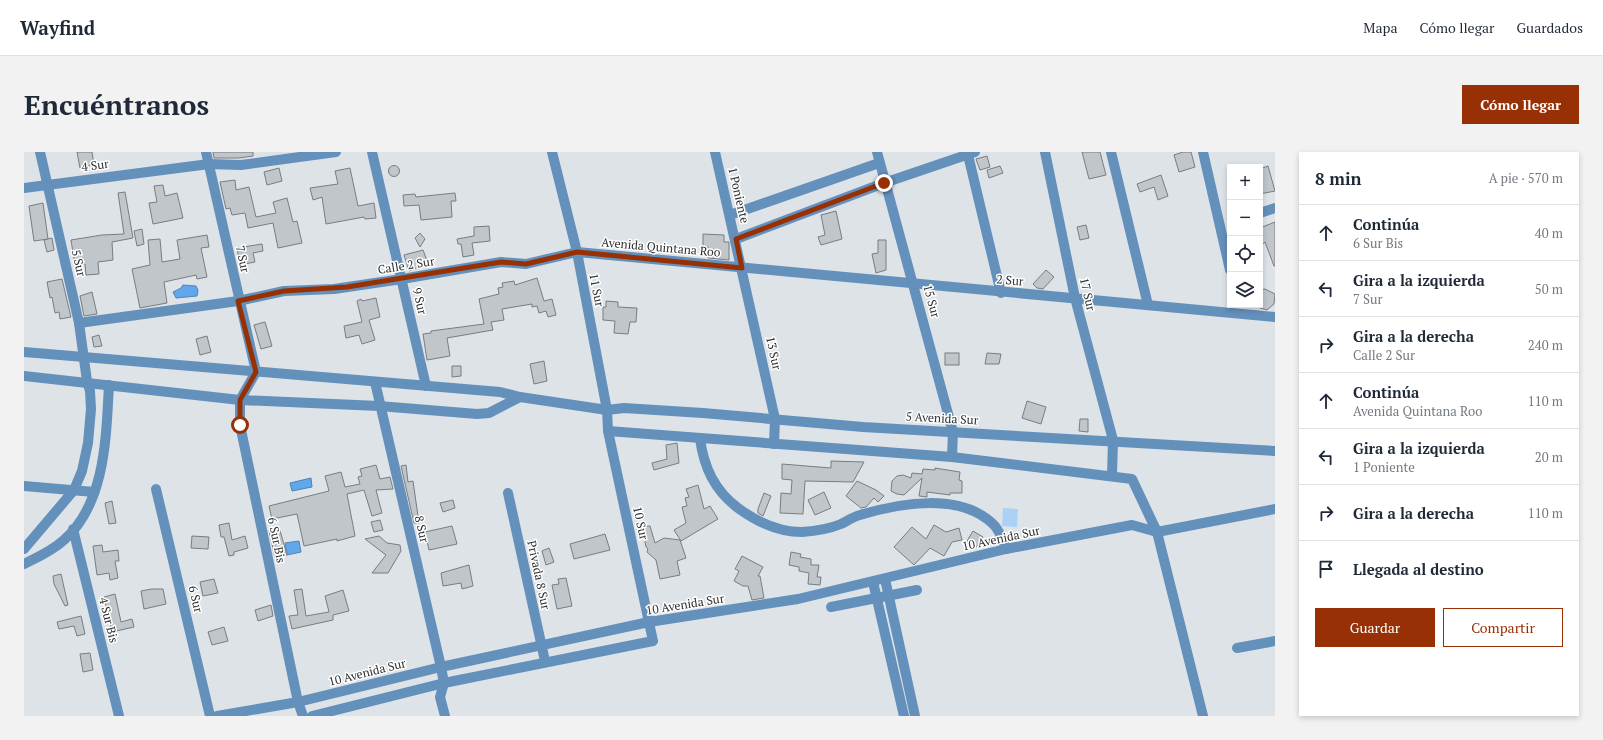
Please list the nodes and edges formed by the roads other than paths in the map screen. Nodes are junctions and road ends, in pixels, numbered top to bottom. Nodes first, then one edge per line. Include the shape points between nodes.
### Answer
1 (40, 152) edge
2 (206, 152) edge
3 (336, 152) edge
4 (372, 152) edge
5 (552, 152) edge
6 (716, 152) edge
7 (877, 152) edge
8 (1045, 152) edge
9 (1111, 152) edge
10 (1203, 152) edge
11 (972, 154) edge
12 (879, 163) junction
13 (209, 164) junction
14 (884, 183) junction
15 (47, 184) junction
16 (24, 188) edge
17 (1275, 208) edge
18 (1263, 212) edge
19 (730, 215) junction
20 (1226, 226) edge
21 (1227, 237) edge
22 (736, 239) junction
23 (577, 252) junction
24 (742, 268) junction
25 (402, 280) junction
26 (914, 284) junction
27 (1001, 293) junction
28 (1075, 298) junction
29 (238, 301) junction
30 (1148, 305) junction
31 (1238, 309) edge
32 (1275, 317) edge
33 (79, 322) junction
34 (24, 352) edge
35 (83, 356) junction
36 (256, 372) junction
37 (24, 376) edge
38 (87, 381) junction
39 (375, 382) junction
40 (109, 385) junction
41 (426, 386) junction
42 (520, 397) junction
43 (240, 400) junction
44 (379, 406) junction
45 (607, 410) junction
46 (775, 419) junction
47 (608, 431) junction
48 (953, 432) junction
49 (700, 439) junction
50 (1113, 440) junction
51 (774, 444) junction
52 (1275, 451) edge
53 (952, 457) junction
54 (1112, 476) junction
55 (24, 486) edge
56 (156, 489) dead end
57 (74, 490) junction
58 (94, 492) junction
59 (508, 493) dead end
60 (1275, 509) edge
61 (73, 530) junction
62 (1157, 532) junction
63 (24, 548) edge
64 (1006, 549) junction
65 (24, 564) edge
66 (885, 579) junction
67 (873, 582) junction
68 (917, 590) dead end
69 (889, 596) junction
70 (876, 598) junction
71 (831, 607) dead end
72 (649, 622) junction
73 (1275, 641) edge
74 (541, 646) junction
75 (1237, 648) dead end
76 (545, 662) junction
77 (441, 667) junction
78 (444, 683) junction
79 (298, 702) junction
80 (119, 716) edge
81 (210, 716) edge
82 (217, 716) edge
83 (303, 716) edge
84 (312, 716) edge
85 (445, 716) edge
86 (904, 716) edge
87 (915, 716) edge
88 (1204, 716) edge

1 - 15 street, 5 Sur
2 - 13 street, 7 Sur
3 - 13 street, 4 Sur via 241,165
4 - 25 street, 9 Sur
5 - 23 street, 11 Sur
6 - 19 street, 1 Poniente
7 - 12 street, 15 Sur
8 - 28 street, 17 Sur
9 - 30 street
10 - 20 street
11 - 14 street
11 - 27 street
12 - 14 street, 15 Sur
12 - 19 street
13 - 15 street, 4 Sur
13 - 29 street, 7 Sur
14 - 22 street
14 - 26 street, 15 Sur
15 - 16 street, 4 Sur
15 - 33 street, 5 Sur
17 - 18 street
19 - 22 street, 1 Poniente
20 - 21 street
22 - 24 street, 1 Poniente
23 - 24 street, Avenida Quintana Roo
23 - 25 street, Calle 2 Sur via 526,264 501,262
23 - 45 street, 11 Sur
24 - 26 street, 2 Sur
24 - 46 street, 13 Sur
25 - 29 street, Calle 2 Sur via 334,289 284,291
25 - 41 street, 9 Sur
26 - 27 street, 2 Sur
26 - 48 street, 15 Sur
27 - 28 street, 2 Sur
28 - 30 street, 2 Sur
28 - 50 street, 17 Sur
29 - 33 street, Calle 2 Sur
29 - 36 street, 7 Sur
30 - 31 street, 2 Sur
31 - 32 street, 2 Sur
33 - 35 street, 5 Sur
34 - 35 street, 5 Avenida Sur
35 - 36 street, 5 Avenida Sur
35 - 38 street, 5 Sur
36 - 39 street, 5 Avenida Sur
36 - 43 street, 6 Sur Bis
37 - 38 street
38 - 40 street
38 - 57 street, 5 Sur via 91,409 88,443 82,471
39 - 41 street, 5 Avenida Sur
39 - 44 street, 8 Sur
40 - 43 street
40 - 58 street via 107,429 100,475
41 - 42 street, 5 Avenida Sur via 500,392
42 - 44 street via 489,413
42 - 45 street, 5 Avenida Sur
43 - 44 street
43 - 79 street, 6 Sur Bis via 240,425
44 - 77 street, 8 Sur
45 - 46 street, 5 Avenida Sur via 624,408
45 - 47 street, 10 Sur
46 - 48 street, 5 Avenida Sur
46 - 51 street, 13 Sur
47 - 49 street
47 - 72 street, 10 Sur
48 - 50 street, 5 Avenida Sur
48 - 53 street, 15 Sur
49 - 51 street
49 - 64 street via 707,471 715,485 736,507 764,524 786,531 802,532 826,529 859,515 899,506 942,503 982,515 995,526
50 - 52 street, 5 Avenida Sur
50 - 54 street, 17 Sur
51 - 53 street
53 - 54 street
54 - 62 street via 1132,479
55 - 57 street
56 - 81 street, 6 Sur
57 - 58 street
57 - 63 street, 5 Sur
58 - 61 street
59 - 74 street, Privada 8 Sur
60 - 62 street
61 - 65 street via 45,554
61 - 80 street, 4 Sur Bis
62 - 64 street, 10 Avenida Sur via 1132,525
62 - 88 street
64 - 66 street, 10 Avenida Sur
66 - 67 street, 10 Avenida Sur
66 - 69 street
67 - 70 street
67 - 72 street, 10 Avenida Sur via 798,599
68 - 69 street
69 - 70 street
69 - 87 street
70 - 71 street
70 - 86 street
72 - 74 street, 10 Avenida Sur
72 - 76 street, 10 Sur via 653,641
73 - 75 street
74 - 76 street, Privada 8 Sur
74 - 77 street, 10 Avenida Sur
76 - 78 street
77 - 78 street, 8 Sur
77 - 79 street, 10 Avenida Sur
78 - 84 street
78 - 85 street, 8 Sur via 440,697
79 - 82 street, 10 Avenida Sur
79 - 83 street, 6 Sur Bis

